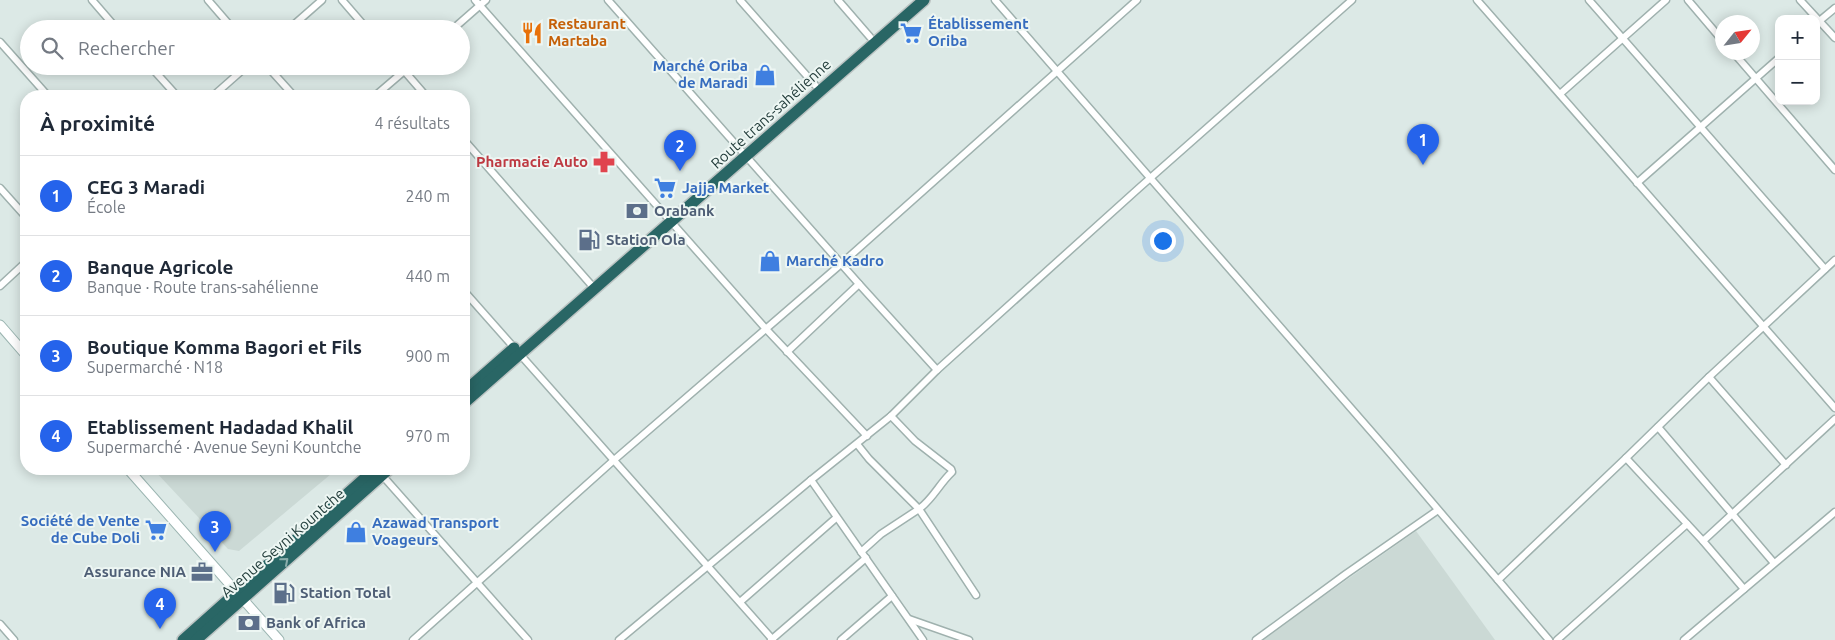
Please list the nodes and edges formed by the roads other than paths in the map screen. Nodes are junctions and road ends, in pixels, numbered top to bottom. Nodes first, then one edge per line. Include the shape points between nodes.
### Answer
1 (92, 0) edge
2 (208, 0) edge
3 (322, 0) edge
4 (342, 0) edge
5 (486, 0) edge
6 (608, 0) edge
7 (740, 0) edge
8 (838, 0) edge
9 (912, 0) edge
10 (924, 0) edge
11 (995, 0) edge
12 (1138, 0) edge
13 (1352, 0) edge
14 (1478, 0) edge
15 (1590, 0) edge
16 (1666, 0) edge
17 (1688, 0) edge
18 (1800, 0) edge
19 (477, 3) edge
20 (1835, 8) edge
21 (1812, 15) edge
22 (109, 20) edge
23 (225, 20) edge
24 (300, 20) edge
25 (359, 20) edge
26 (461, 20) edge
27 (1820, 21) edge
28 (1820, 25) edge
29 (1715, 32) edge
30 (870, 36) junction
31 (1623, 38) junction
32 (1835, 38) edge
33 (0, 42) edge
34 (1740, 60) edge
35 (1777, 60) edge
36 (20, 64) edge
37 (1058, 70) junction
38 (29, 75) edge
39 (158, 75) edge
40 (237, 75) edge
41 (275, 75) edge
42 (396, 75) edge
43 (407, 75) edge
44 (1756, 79) junction
45 (814, 85) junction
46 (43, 90) edge
47 (171, 90) edge
48 (220, 90) edge
49 (289, 90) edge
50 (382, 90) edge
51 (421, 90) edge
52 (1560, 94) junction
53 (1701, 127) junction
54 (470, 147) edge
55 (743, 154) junction
56 (1835, 170) edge
57 (1151, 178) junction
58 (1638, 183) junction
59 (0, 188) edge
60 (20, 211) edge
61 (668, 220) junction
62 (1835, 260) edge
63 (841, 264) junction
64 (20, 268) edge
65 (1826, 269) junction
66 (859, 284) junction
67 (0, 286) edge
68 (591, 286) junction
69 (470, 297) edge
70 (0, 325) edge
71 (1763, 326) junction
72 (766, 329) junction
73 (20, 348) edge
74 (519, 350) junction
75 (787, 352) junction
76 (937, 370) junction
77 (1709, 377) junction
78 (470, 387) edge
79 (470, 397) edge
80 (1835, 408) edge
81 (891, 416) junction
82 (1835, 419) edge
83 (1658, 427) junction
84 (867, 436) junction
85 (857, 444) junction
86 (1626, 458) junction
87 (614, 460) junction
88 (1786, 465) junction
89 (133, 475) edge
90 (374, 475) edge
91 (384, 475) edge
92 (811, 480) junction
93 (919, 509) junction
94 (1438, 510) junction
95 (1835, 512) edge
96 (1733, 514) junction
97 (836, 518) junction
98 (1687, 524) junction
99 (1703, 540) junction
100 (861, 552) junction
101 (866, 558) junction
102 (1774, 563) junction
103 (708, 566) junction
104 (1498, 580) junction
105 (478, 582) junction
106 (1744, 589) junction
107 (239, 595) junction
108 (976, 595) dead end
109 (892, 596) junction
110 (740, 602) junction
111 (909, 620) junction
112 (0, 624) edge
113 (921, 639) edge
114 (14, 640) edge
115 (183, 640) edge
116 (196, 640) edge
117 (278, 640) edge
118 (413, 640) edge
119 (528, 640) edge
120 (619, 640) edge
121 (772, 640) edge
122 (841, 640) edge
123 (969, 640) edge
124 (1256, 640) edge
125 (1549, 640) edge
126 (1557, 640) edge
127 (1684, 640) edge

1 - 22 street
2 - 23 street
3 - 24 street
4 - 25 street
5 - 19 street
6 - 55 street
7 - 45 street
8 - 30 street
9 - 30 highway, Route trans-sahélienne
10 - 55 highway, Route trans-sahélienne
11 - 37 street
12 - 37 street
13 - 57 street
14 - 52 street
15 - 31 street
16 - 31 street
17 - 29 street
18 - 21 street
19 - 26 street
19 - 61 street
20 - 27 street
28 - 32 street
30 - 45 highway, Route trans-sahélienne
31 - 52 street
31 - 53 street
33 - 36 street
34 - 44 street
35 - 44 street
37 - 57 street
37 - 63 street
38 - 46 street
39 - 47 street
40 - 48 street
41 - 49 street
42 - 50 street
43 - 51 street
44 - 53 street
44 - 56 street
45 - 55 highway, Route trans-sahélienne
52 - 58 street
53 - 58 street
53 - 65 street
54 - 68 street
55 - 61 highway, Route trans-sahélienne
55 - 63 street
57 - 76 street
57 - 94 street
58 - 71 street
59 - 60 street
61 - 68 highway, Route trans-sahélienne
61 - 72 street
62 - 65 street
63 - 66 street
63 - 72 street
64 - 67 street
65 - 71 street
66 - 75 street
66 - 76 street
68 - 74 highway, Route trans-sahélienne
69 - 74 street
70 - 73 main road
71 - 77 street
71 - 80 street
72 - 75 street
72 - 87 street
74 - 78 highway
74 - 79 highway
74 - 87 street
75 - 84 street
76 - 81 street
77 - 83 street
77 - 88 street
81 - 84 street
81 - 93 street via 952,472 942,481 930,501
82 - 88 street
83 - 86 street
83 - 96 street
84 - 85 street
85 - 92 street
85 - 93 street
86 - 98 street
86 - 104 street
87 - 103 street
87 - 105 street
88 - 96 street
89 - 107 main road
90 - 107 highway, Avenue Seyni Kountche
91 - 105 street
92 - 97 street
92 - 103 street
93 - 100 street via 881,534
93 - 108 street
94 - 104 street
94 - 124 street
95 - 102 street
96 - 99 street
96 - 102 street
97 - 100 street
97 - 110 street
98 - 99 street
98 - 126 street
99 - 106 street
100 - 101 street
101 - 109 street
101 - 121 street
102 - 106 street
103 - 110 street
103 - 120 street
104 - 125 street
105 - 118 street
105 - 119 street
106 - 127 street
107 - 115 highway, Avenue Seyni Kountche
107 - 116 highway, Avenue Seyni Kountche
107 - 117 main road
109 - 111 street
109 - 122 street
110 - 121 street
111 - 113 street
111 - 123 street
112 - 114 street

